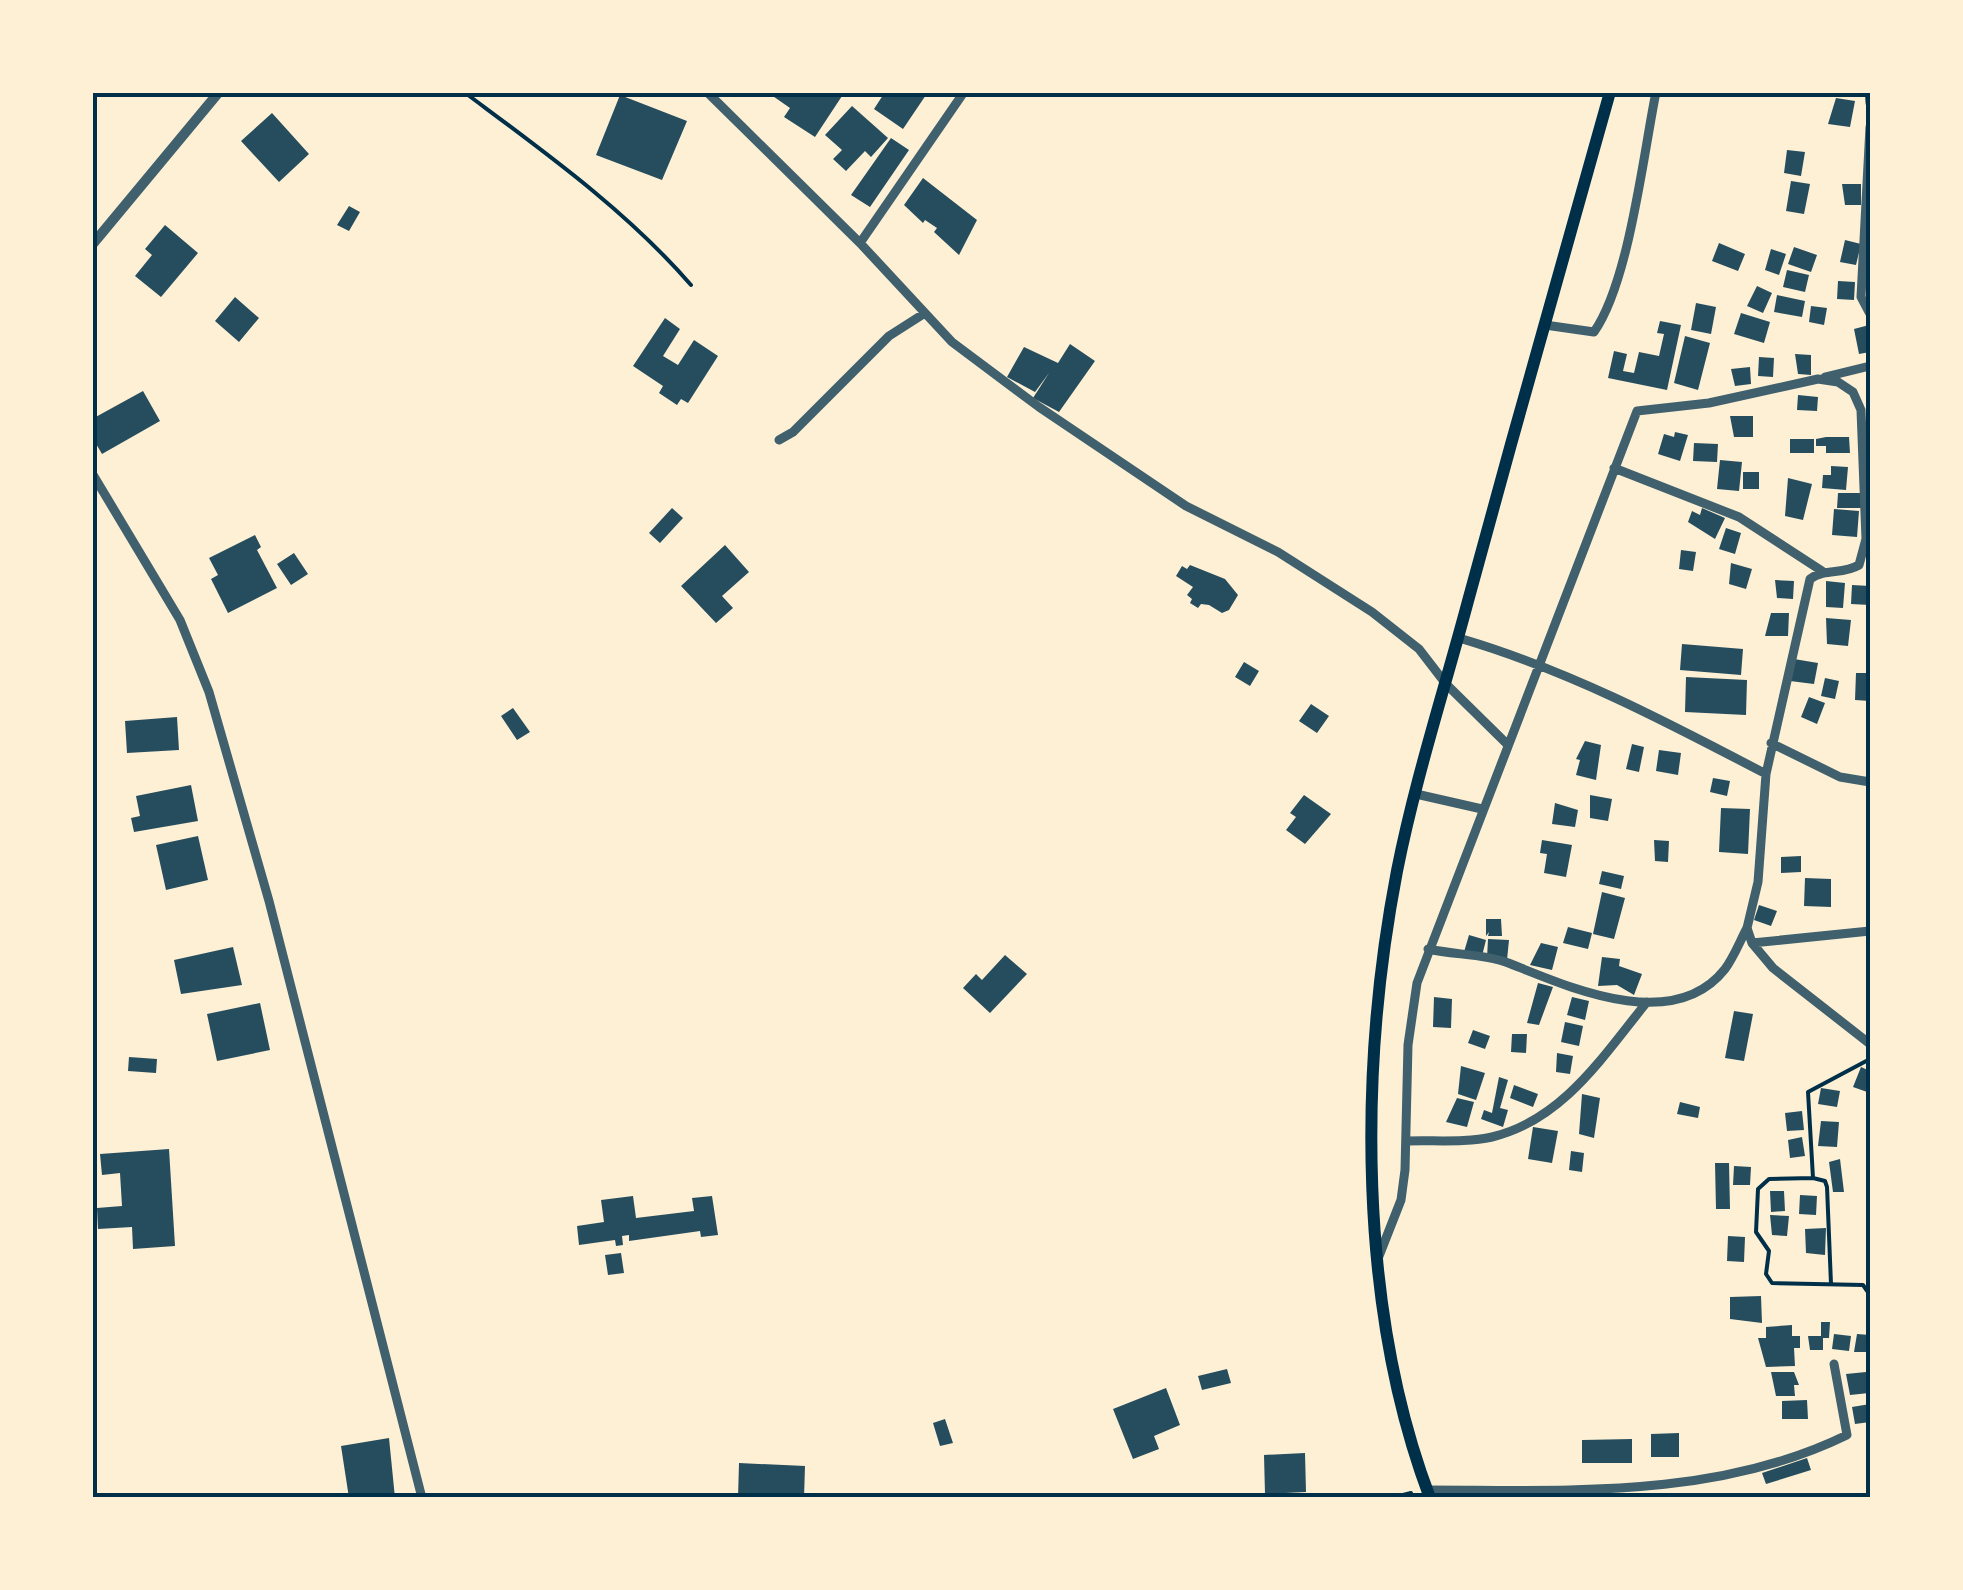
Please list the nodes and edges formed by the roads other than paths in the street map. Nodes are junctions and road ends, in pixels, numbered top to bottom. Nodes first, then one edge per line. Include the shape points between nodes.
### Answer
1 (219, 92) edge
2 (707, 92) edge
3 (964, 92) edge
4 (1610, 92) edge
5 (1656, 92) edge
6 (1869, 92) edge
7 (1870, 103) edge
8 (1870, 126) edge
9 (860, 243) junction
10 (92, 245) edge
11 (925, 314) junction
12 (1870, 314) edge
13 (1546, 324) junction
14 (1870, 366) edge
15 (1818, 379) junction
16 (779, 440) dead end
17 (1614, 468) junction
18 (92, 473) edge
19 (1822, 571) junction
20 (1458, 638) junction
21 (1542, 664) junction
22 (1446, 684) junction
23 (1771, 743) junction
24 (1508, 745) junction
25 (1766, 774) junction
26 (1870, 782) edge
27 (1416, 794) junction
28 (1482, 809) junction
29 (1747, 928) junction
30 (1870, 930) edge
31 (1752, 944) junction
32 (1428, 949) junction
33 (1647, 1002) junction
34 (1870, 1044) edge
35 (1407, 1141) junction
36 (1378, 1260) junction
37 (1834, 1364) dead end
38 (1429, 1494) edge
39 (422, 1498) edge

1 - 10 street
2 - 9 street
3 - 9 street
4 - 13 main road
5 - 13 street via 1604,318 1594,332
6 - 7 street
8 - 12 street via 1862,297
9 - 11 street
11 - 16 street via 889,336
11 - 22 street via 1039,407 1186,506 1278,552 1372,612 1419,649
13 - 20 main road
14 - 15 street
15 - 17 street via 1709,404 1638,410
15 - 19 street via 1853,392 1862,410 1866,525 1860,565 1846,573
17 - 19 street via 1739,517
17 - 21 street
18 - 39 street via 180,620 208,692 269,901
19 - 23 street via 1810,580
20 - 21 street
20 - 22 main road
21 - 24 street
21 - 25 street
22 - 24 street
22 - 27 main road
23 - 25 street
23 - 26 street via 1840,776
24 - 28 street
25 - 29 street via 1758,882
27 - 28 street
27 - 36 main road via 1377,1006 1372,1135
28 - 32 street
29 - 31 street
29 - 33 street via 1724,970 1691,996
30 - 31 street
31 - 34 street via 1813,1003
32 - 33 street via 1509,963 1616,1000
32 - 35 street via 1408,1045
33 - 35 street via 1560,1104 1524,1126 1489,1138
35 - 36 street via 1401,1200
36 - 38 main road via 1387,1328
37 - 38 street via 1847,1435 1712,1482

